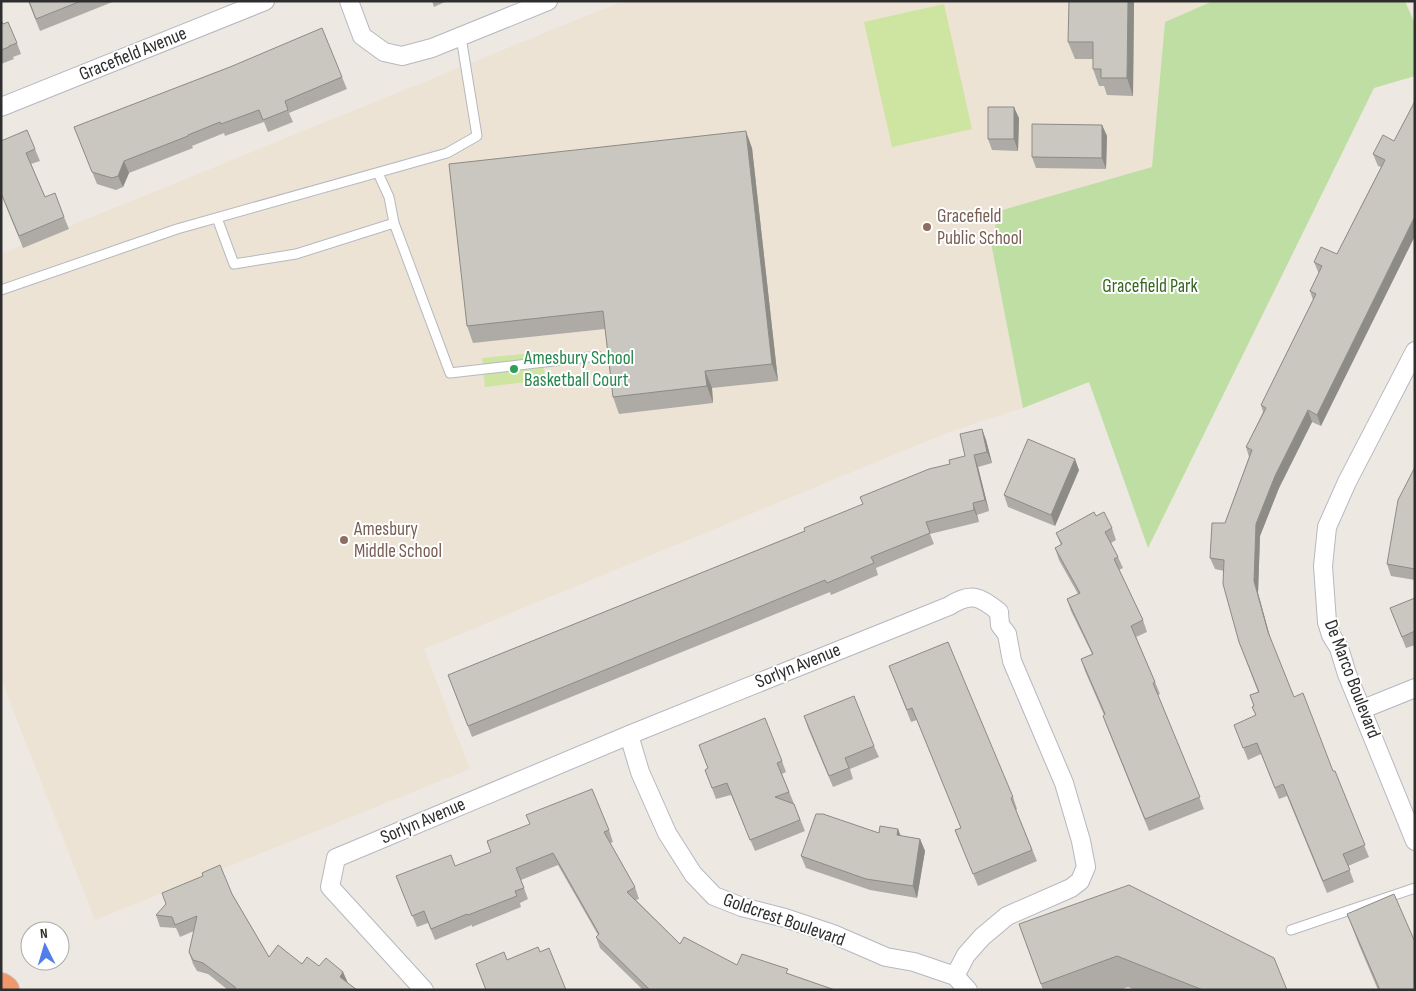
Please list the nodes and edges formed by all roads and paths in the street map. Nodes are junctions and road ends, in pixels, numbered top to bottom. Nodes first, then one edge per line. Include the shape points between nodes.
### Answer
1 (265, 1) edge
2 (349, 1) edge
3 (548, 1) edge
4 (461, 37) junction
5 (1, 108) edge
6 (378, 173) junction
7 (217, 218) junction
8 (394, 224) junction
9 (1, 290) edge
10 (1415, 351) edge
11 (598, 356) dead end
12 (1415, 688) edge
13 (1363, 709) junction
14 (629, 735) junction
15 (1415, 841) edge
16 (1415, 888) edge
17 (1291, 930) dead end
18 (954, 976) junction
19 (1, 987) edge
20 (5, 990) edge
21 (424, 990) edge
22 (968, 990) edge

1 - 5 street, Gracefield Avenue
2 - 4 street via 362,36 384,52 402,56
3 - 4 street
4 - 6 lane via 477,136 447,153
6 - 7 lane
6 - 8 lane via 389,197
7 - 8 lane via 234,264 296,254
7 - 9 lane
8 - 11 lane via 450,373
10 - 13 street, De Marco Boulevard via 1327,527 1323,566 1327,622
12 - 13 street
13 - 15 street, De Marco Boulevard
14 - 18 street, Goldcrest Boulevard via 640,772 667,833 693,874 714,896 833,934 886,957 914,962
14 - 18 street, Sorlyn Avenue via 962,598 985,600 999,612 1012,661 1064,783 1086,867 1080,881 1071,888 1007,916 966,955
14 - 21 street, Sorlyn Avenue via 336,858 330,887
16 - 17 lane
18 - 22 street, Goldcrest Boulevard
19 - 20 highway

